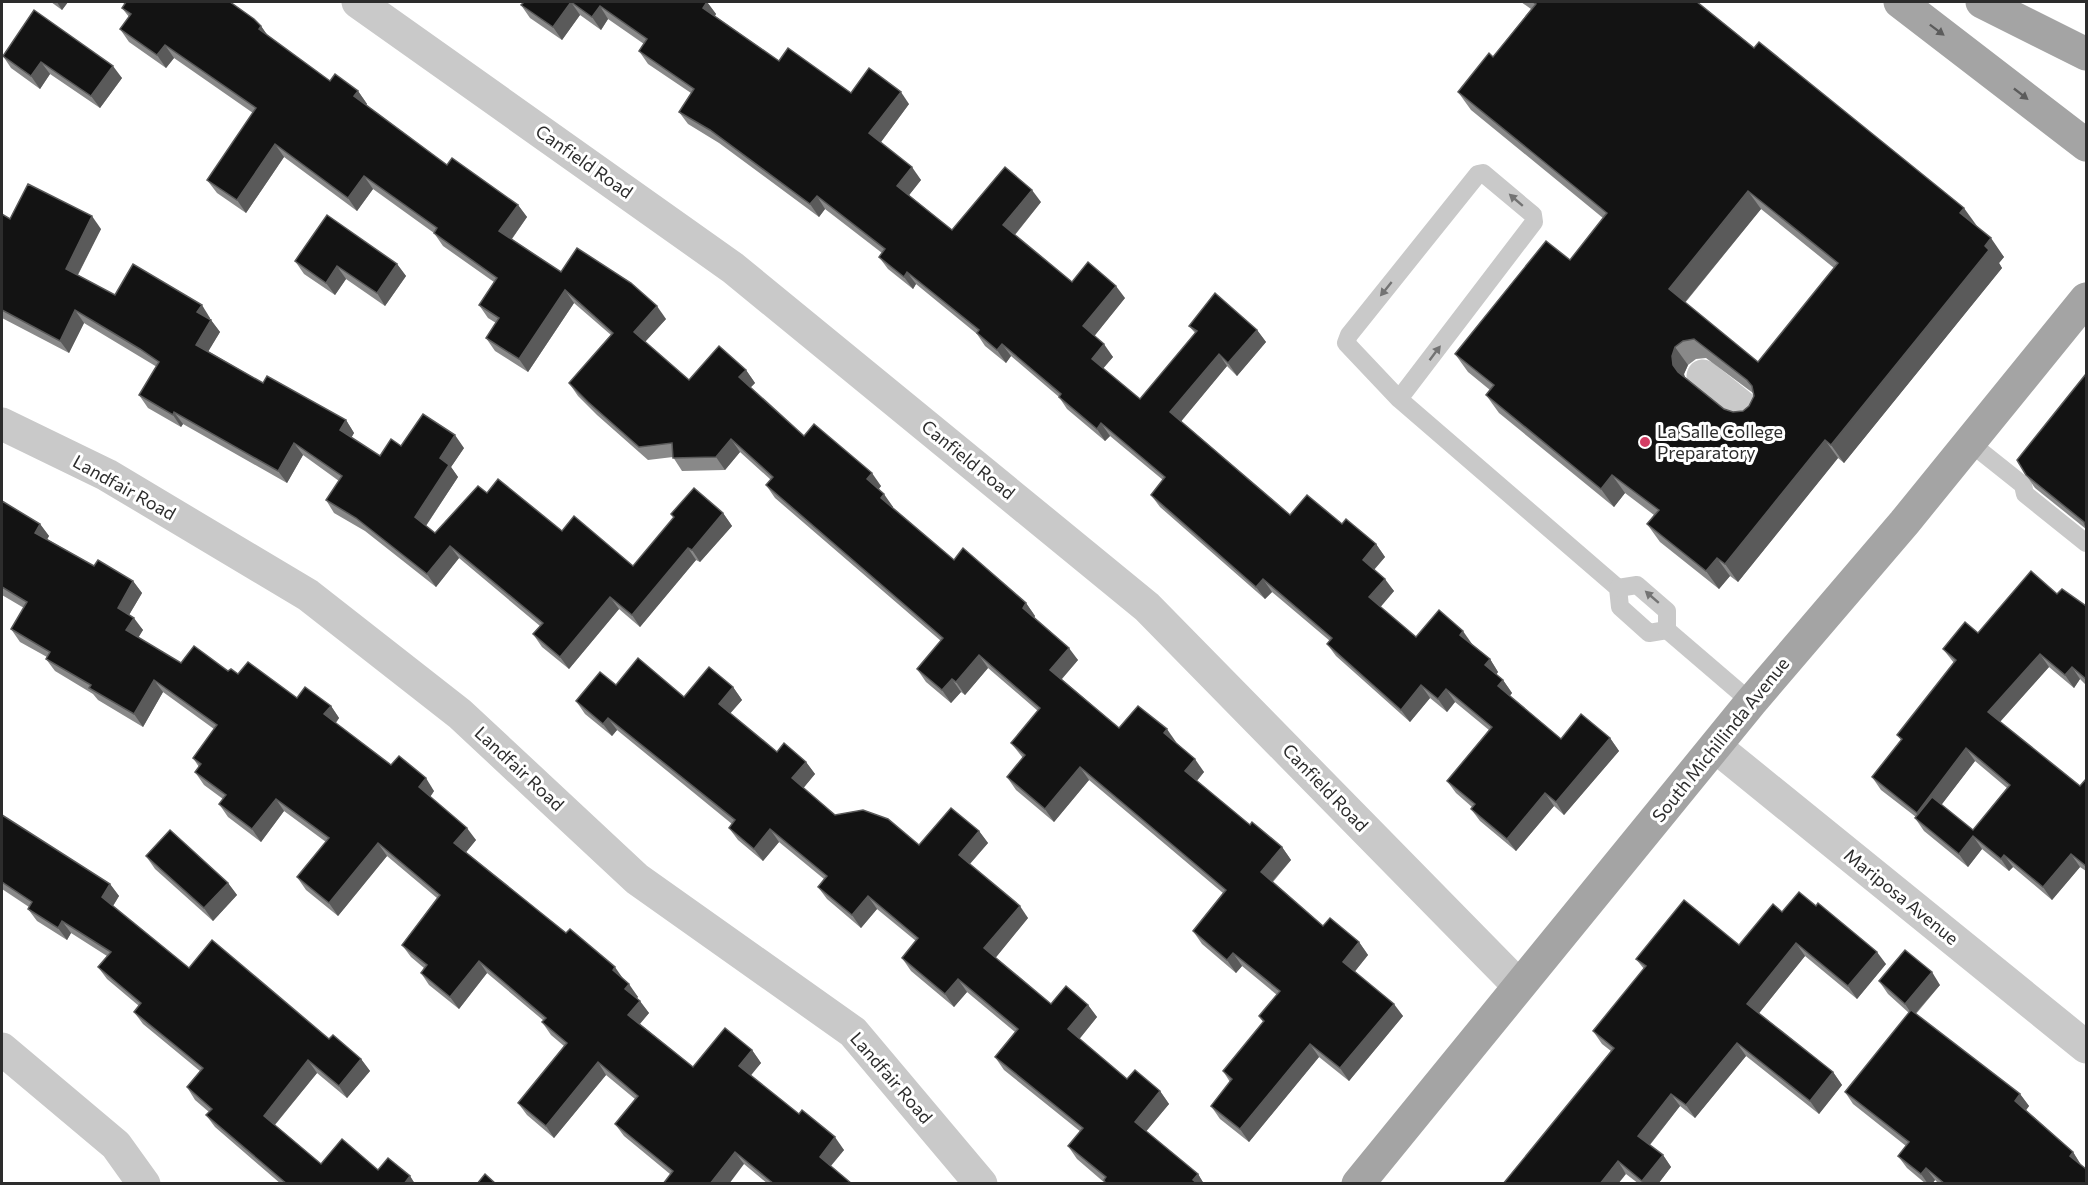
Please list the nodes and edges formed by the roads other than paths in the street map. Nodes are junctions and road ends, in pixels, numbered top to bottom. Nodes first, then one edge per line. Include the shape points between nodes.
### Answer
1 (358, 2) edge
2 (1900, 2) edge
3 (1982, 2) edge
4 (2086, 54) edge
5 (2086, 144) edge
6 (2086, 299) edge
7 (1703, 376) dead end
8 (1399, 399) junction
9 (1748, 412) edge
10 (2, 424) edge
11 (1969, 442) junction
12 (2086, 543) edge
13 (1618, 588) junction
14 (1667, 630) junction
15 (1751, 702) junction
16 (1716, 747) junction
17 (1519, 986) junction
18 (2086, 1047) edge
19 (2, 1049) edge
20 (144, 1184) edge
21 (981, 1184) edge
22 (1358, 1184) edge

1 - 17 street, Canfield Road via 733,268 1147,607
2 -> 5 main road
3 - 4 main road
6 - 11 main road, South Michillinda Avenue
7 - 9 street
8 -> 8 lane via 1534,222 1533,215 1483,173 1478,174 1346,339 1348,348
8 - 13 lane
10 - 21 street, Landfair Road via 107,475 308,595 460,714 638,879 853,1032
11 - 12 lane
11 - 15 main road, South Michillinda Avenue
13 - 14 lane via 1620,607 1649,633
14 -> 13 lane via 1667,611 1651,596 1637,585
14 - 15 lane
15 - 16 main road, South Michillinda Avenue
16 - 17 main road, South Michillinda Avenue
16 - 18 street, Mariposa Avenue
17 - 22 main road, South Michillinda Avenue
19 - 20 street via 116,1145

